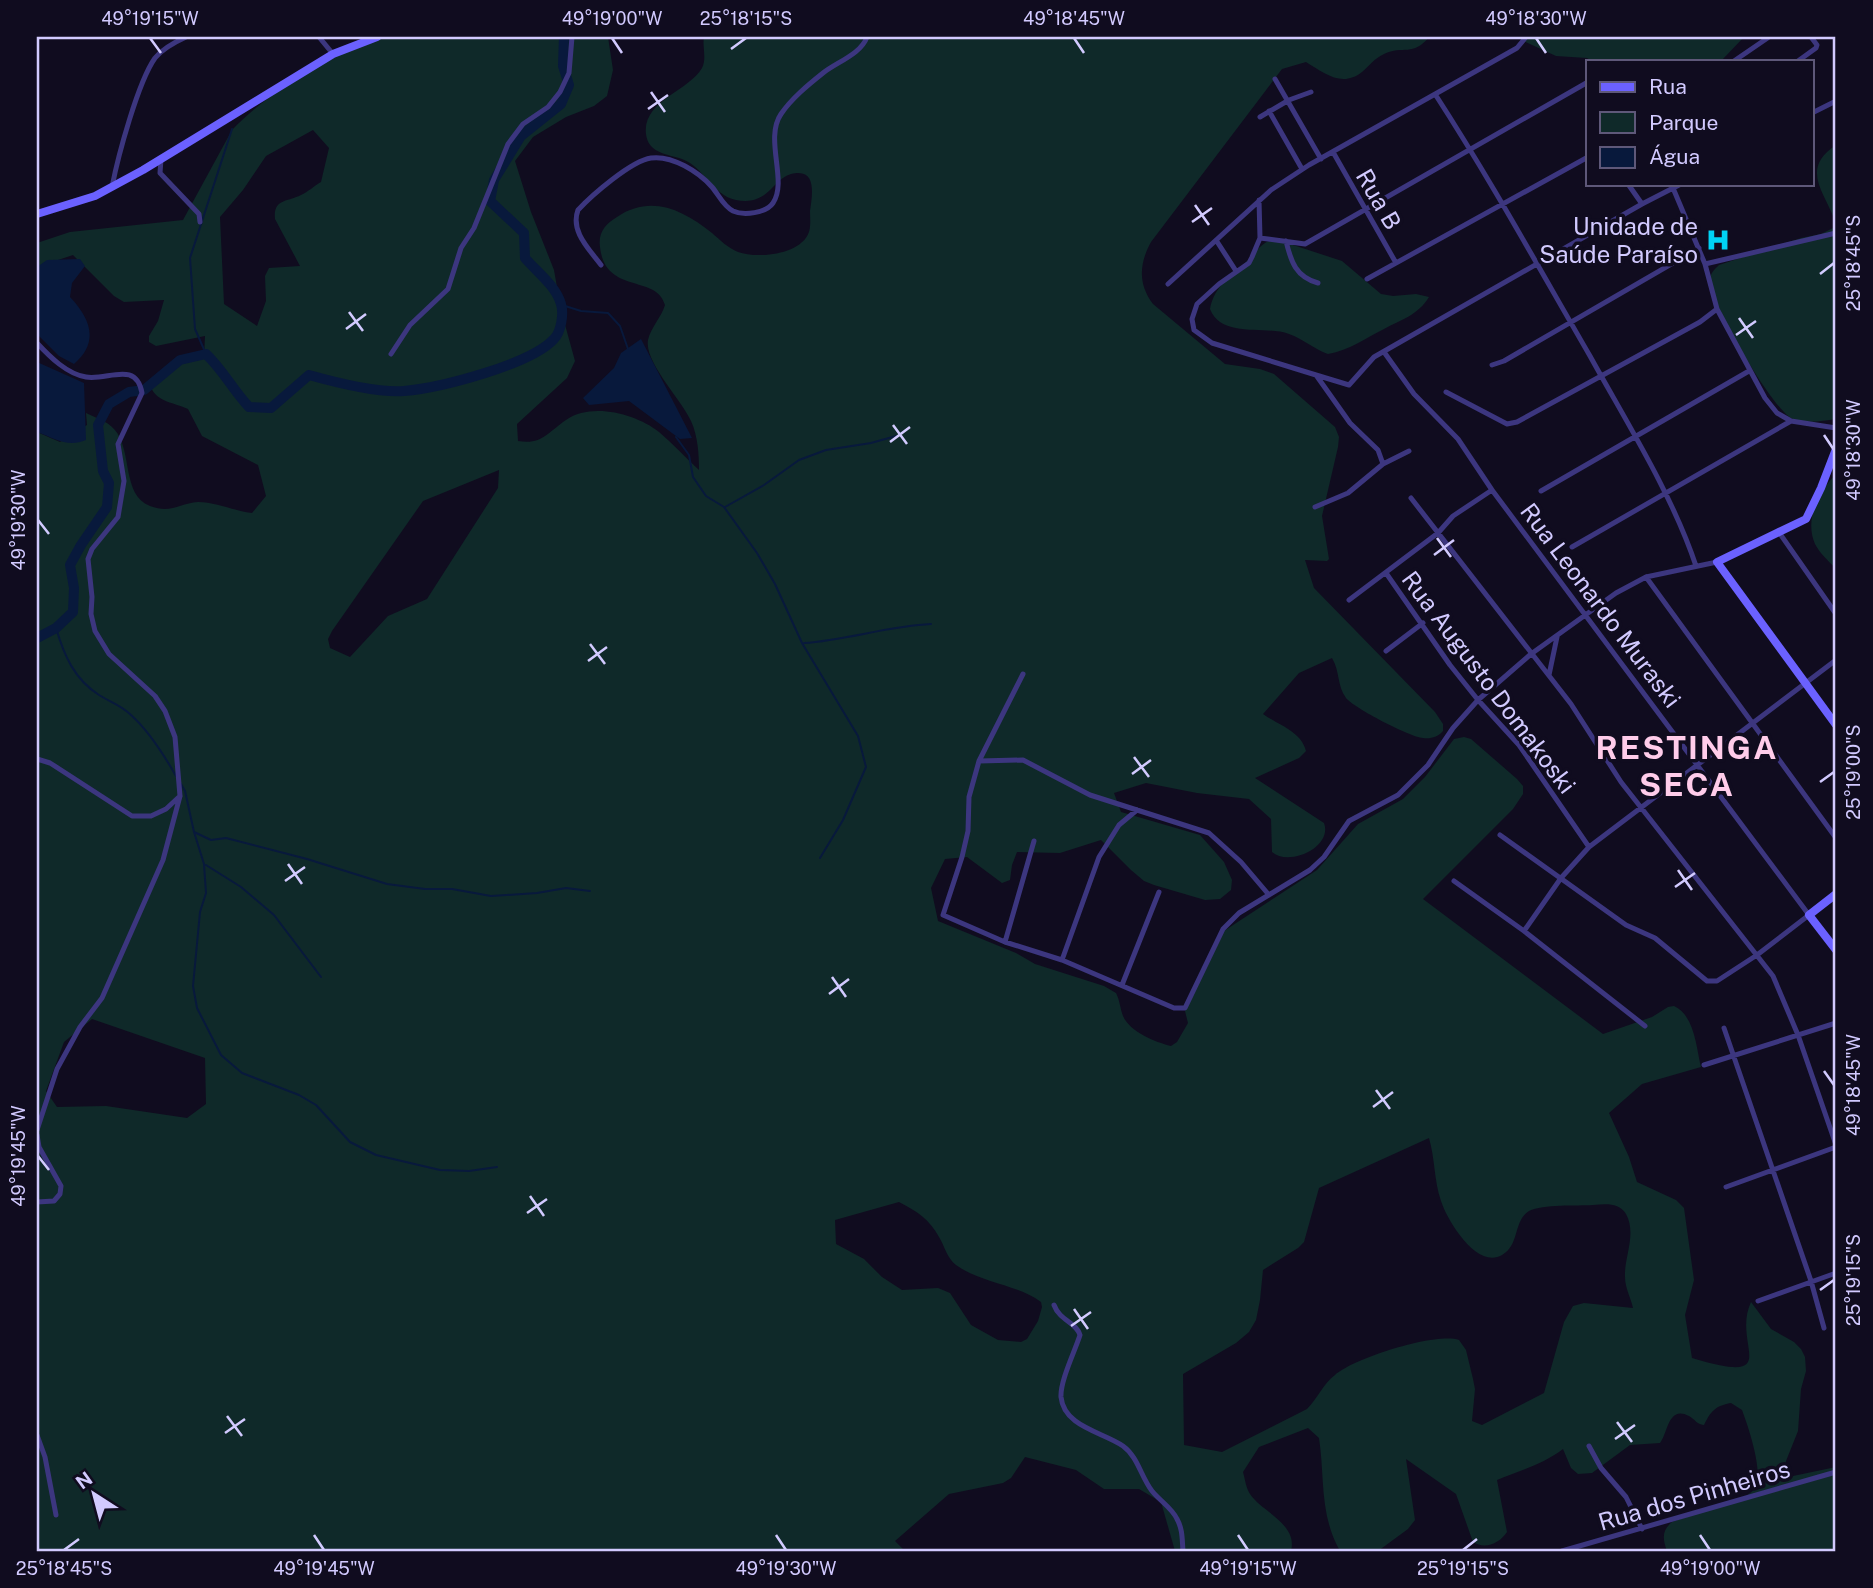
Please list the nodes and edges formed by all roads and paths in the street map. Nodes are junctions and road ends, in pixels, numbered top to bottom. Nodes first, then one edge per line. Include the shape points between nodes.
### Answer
1 (186, 37) edge
2 (318, 37) edge
3 (377, 37) edge
4 (572, 37) edge
5 (867, 37) edge
6 (1526, 37) edge
7 (1769, 37) edge
8 (1811, 37) edge
9 (333, 54) junction
10 (1735, 60) edge
11 (1799, 60) edge
12 (1275, 79) dead end
13 (1586, 83) edge
14 (1311, 92) dead end
15 (1435, 94) junction
16 (1289, 100) junction
17 (1836, 101) edge
18 (1269, 111) junction
19 (1814, 112) edge
20 (1260, 117) dead end
21 (1470, 149) junction
22 (1332, 152) junction
23 (1586, 158) edge
24 (161, 159) junction
25 (1321, 159) junction
26 (1302, 169) junction
27 (1629, 186) edge
28 (1677, 186) edge
29 (112, 187) junction
30 (1673, 188) junction
31 (1259, 200) junction
32 (1642, 204) junction
33 (1504, 205) junction
34 (1364, 209) junction
35 (37, 214) edge
36 (201, 222) dead end
37 (1836, 233) edge
38 (1260, 238) junction
39 (1216, 240) junction
40 (1286, 241) junction
41 (1699, 248) junction
42 (1396, 263) junction
43 (1537, 264) junction
44 (1705, 264) junction
45 (601, 265) dead end
46 (1236, 271) junction
47 (1367, 279) dead end
48 (1318, 283) dead end
49 (1168, 284) dead end
50 (1717, 309) junction
51 (1570, 322) junction
52 (37, 343) edge
53 (1384, 352) junction
54 (391, 354) dead end
55 (1492, 365) dead end
56 (1749, 371) junction
57 (1317, 374) junction
58 (1601, 376) junction
59 (1446, 392) dead end
60 (1791, 421) junction
61 (1836, 428) edge
62 (1634, 438) junction
63 (1836, 449) edge
64 (1409, 451) dead end
65 (1383, 464) junction
66 (1492, 490) junction
67 (1541, 491) dead end
68 (1664, 492) junction
69 (1411, 498) dead end
70 (1315, 507) dead end
71 (1778, 531) junction
72 (1438, 533) junction
73 (1572, 547) dead end
74 (1717, 562) junction
75 (1696, 566) junction
76 (1385, 573) junction
77 (1646, 577) junction
78 (1349, 600) dead end
79 (1836, 614) edge
80 (1586, 615) junction
81 (1423, 623) junction
82 (1557, 635) junction
83 (1386, 651) dead end
84 (1531, 654) junction
85 (1836, 660) edge
86 (1023, 674) dead end
87 (1549, 675) junction
88 (1805, 684) junction
89 (1478, 700) junction
90 (1751, 723) junction
91 (1836, 725) edge
92 (37, 759) edge
93 (979, 761) junction
94 (1695, 766) junction
95 (180, 796) junction
96 (1643, 808) junction
97 (1137, 810) junction
98 (1500, 835) dead end
99 (1836, 838) edge
100 (1034, 841) dead end
101 (1589, 847) junction
102 (1561, 878) junction
103 (1454, 881) dead end
104 (1159, 892) dead end
105 (1836, 894) edge
106 (1269, 895) junction
107 (1809, 915) junction
108 (1524, 931) junction
109 (1005, 942) junction
110 (1836, 950) edge
111 (1758, 954) junction
112 (1062, 960) junction
113 (1122, 985) junction
114 (1836, 1023) edge
115 (1645, 1026) dead end
116 (1724, 1028) dead end
117 (1798, 1035) junction
118 (1732, 1055) junction
119 (1704, 1065) dead end
120 (37, 1132) edge
121 (1836, 1146) edge
122 (1773, 1169) junction
123 (1726, 1186) dead end
124 (37, 1202) edge
125 (1836, 1273) edge
126 (1811, 1280) junction
127 (1758, 1300) dead end
128 (1054, 1305) dead end
129 (1825, 1328) dead end
130 (37, 1435) edge
131 (1588, 1446) dead end
132 (1836, 1472) edge
133 (56, 1515) dead end
134 (1642, 1529) junction
135 (1182, 1551) edge
136 (1562, 1551) edge

1 - 29 street via 156,57 145,77
2 - 9 street
3 - 9 street
4 - 54 street via 569,73 560,92 523,124 508,144 474,228 461,248 448,289 410,325
5 - 45 street via 862,47 824,72 779,117 777,184 774,202 766,209 733,211 711,185 688,168 669,159 651,158 622,173 578,210 576,226 581,239
6 - 15 street via 1517,48
7 - 10 street
8 - 11 street via 1816,48
9 - 24 street
12 - 16 street
13 - 21 street
14 - 16 street
15 - 21 street
15 - 22 street
16 - 18 street
16 - 25 street
17 - 19 street
18 - 20 street
18 - 26 street
21 - 33 street
21 - 34 street
22 - 25 street
22 - 34 street, Rua B
23 - 33 street
24 - 29 street
24 - 36 street via 160,173
25 - 26 street
26 - 31 street
27 - 32 street
28 - 30 street
29 - 35 street
30 - 32 street
30 - 41 street
31 - 38 street
31 - 39 street
32 - 43 street
33 - 42 street
33 - 43 street
34 - 40 street via 1305,244
34 - 42 street, Rua B
37 - 44 street
38 - 40 street
38 - 46 street via 1249,263
39 - 46 street
39 - 49 street
40 - 48 street via 1294,268
41 - 44 street
41 - 51 street
42 - 47 street
43 - 51 street
43 - 53 street
44 - 50 street
46 - 57 street via 1197,304 1194,330 1212,342
50 - 56 street
50 - 58 street
51 - 55 street
51 - 58 street
52 - 95 street via 66,369 86,377 125,373 140,386 142,393 118,444 124,481 118,517 88,559 91,614 108,654 155,696 165,712 176,737
53 - 57 street via 1349,386
53 - 66 street, Rua Leonardo Muraski via 1414,394 1458,439
56 - 60 street via 1777,413
56 - 62 street
57 - 65 street via 1350,423 1378,450
58 - 59 street via 1507,424
58 - 62 street
60 - 61 street
60 - 68 street
62 - 67 street
62 - 68 street
63 - 71 street via 1806,519
64 - 65 street
65 - 70 street via 1348,493
66 - 72 street via 1453,516
66 - 80 street, Rua Leonardo Muraski
68 - 73 street
68 - 75 street
69 - 72 street
71 - 74 street
71 - 79 street
72 - 76 street
72 - 84 street
74 - 75 street
74 - 88 street
75 - 77 street
76 - 78 street
76 - 81 street, Rua Augusto Domakoski
77 - 80 street
77 - 90 street
80 - 82 street
80 - 94 street, Rua Leonardo Muraski
81 - 83 street
81 - 89 street, Rua Augusto Domakoski
82 - 84 street
82 - 87 street
84 - 87 street
84 - 89 street
85 - 88 street
86 - 93 street
87 - 96 street
88 - 90 street
88 - 91 street
89 - 101 street, Rua Augusto Domakoski via 1519,745
89 - 106 street via 1428,765 1398,795 1349,821 1310,870
90 - 94 street
90 - 99 street
92 - 95 street via 132,816 151,816
93 - 97 street via 1023,760 1090,795
93 - 109 street via 969,797 962,857 943,915
94 - 96 street
94 - 107 street, Rua Leonardo Muraski
95 - 120 street via 163,860 102,998 57,1069
96 - 101 street
96 - 111 street
97 - 106 street via 1209,833
97 - 112 street via 1119,825 1099,857
98 - 102 street
100 - 109 street
101 - 102 street
102 - 108 street
102 - 111 street via 1626,925 1656,938 1707,981 1717,981
103 - 108 street
104 - 113 street
105 - 107 street
106 - 113 street via 1223,929 1185,1008 1174,1008
107 - 110 street, Rua Leonardo Muraski
107 - 111 street
108 - 115 street
109 - 112 street
111 - 117 street via 1773,976
112 - 113 street
114 - 117 street
116 - 118 street
117 - 118 street
117 - 121 street
118 - 119 street
118 - 122 street
120 - 124 street via 39,1147 61,1186 54,1201
121 - 122 street
122 - 123 street
122 - 126 street
125 - 126 street
126 - 127 street
126 - 129 street
128 - 135 street via 1080,1335 1062,1389 1068,1413 1133,1456 1153,1493 1177,1517
130 - 133 street
131 - 134 street via 1626,1497
132 - 134 street, Rua dos Pinheiros
134 - 136 street, Rua dos Pinheiros

